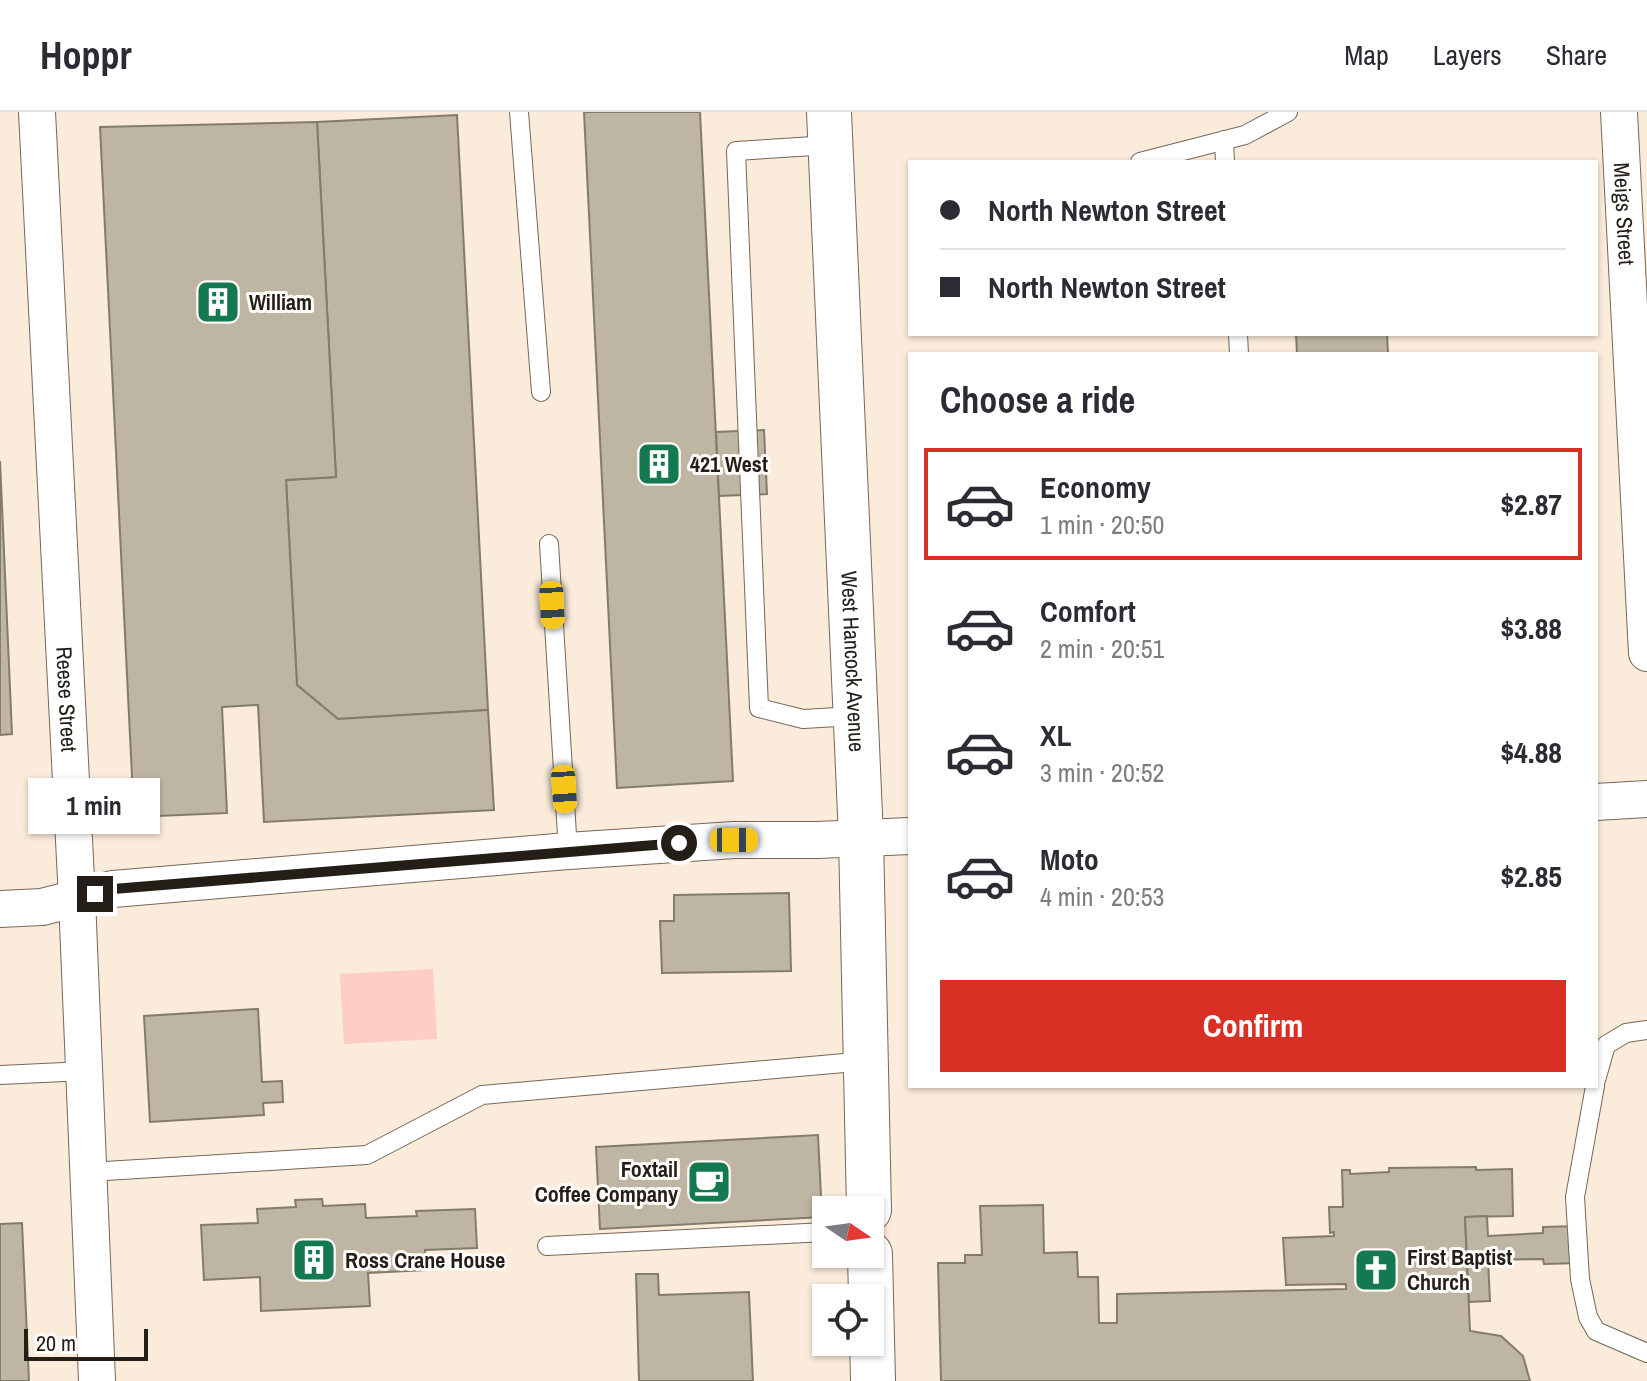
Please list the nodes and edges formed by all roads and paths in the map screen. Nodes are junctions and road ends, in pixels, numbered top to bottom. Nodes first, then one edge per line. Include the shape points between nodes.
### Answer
1 (37, 112) edge
2 (519, 112) edge
3 (1288, 112) edge
4 (1619, 112) edge
5 (830, 128) edge
6 (1224, 140) junction
7 (1148, 160) edge
8 (1225, 160) edge
9 (541, 392) dead end
10 (549, 544) dead end
11 (1647, 653) edge
12 (855, 716) junction
13 (1647, 799) edge
14 (1598, 802) edge
15 (908, 836) edge
16 (861, 837) junction
17 (568, 851) junction
18 (77, 899) junction
19 (0, 909) edge
20 (1647, 1030) edge
21 (867, 1061) junction
22 (85, 1071) junction
23 (0, 1075) edge
24 (1598, 1075) edge
25 (1595, 1088) edge
26 (89, 1172) junction
27 (869, 1196) edge
28 (812, 1233) edge
29 (547, 1246) dead end
30 (870, 1268) edge
31 (1647, 1353) edge
32 (97, 1381) edge
33 (873, 1381) edge

1 - 18 street, Reese Street
2 - 9 lane
3 - 6 lane
4 - 11 street, Meigs Street
5 - 12 street, West Hancock Avenue
5 - 12 lane via 736,151 759,708 803,719
6 - 7 lane
6 - 8 lane
10 - 17 lane
12 - 16 street, West Hancock Avenue
13 - 14 street
15 - 16 street
16 - 17 street
16 - 21 street, West Hancock Avenue
17 - 18 street via 113,889
18 - 19 street
18 - 22 street, Reese Street
20 - 24 lane via 1626,1033 1606,1045
21 - 26 lane via 482,1095 367,1155
21 - 27 street, West Hancock Avenue
22 - 23 lane
22 - 26 street, Reese Street
25 - 31 lane via 1575,1197 1580,1279 1596,1331
26 - 32 street, Reese Street
28 - 29 lane
30 - 33 street

